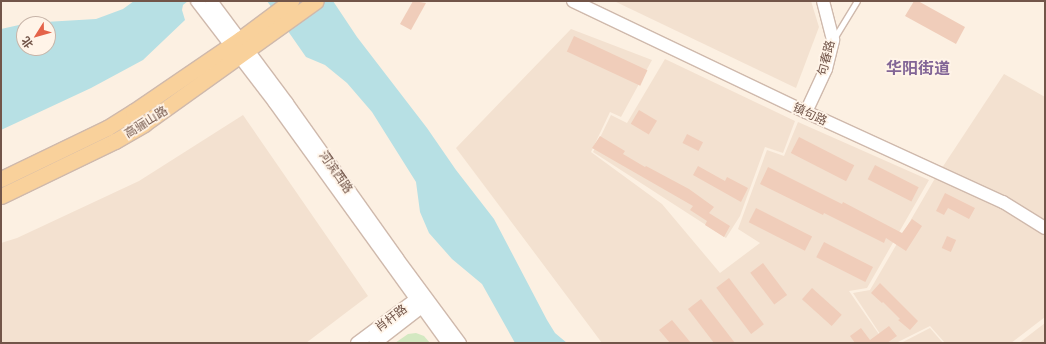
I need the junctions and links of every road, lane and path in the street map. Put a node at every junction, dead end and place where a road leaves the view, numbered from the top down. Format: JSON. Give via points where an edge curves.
{"nodes":[{"id":1,"x":211,"y":1,"type":"edge"},
{"id":2,"x":291,"y":1,"type":"edge"},
{"id":3,"x":316,"y":1,"type":"edge"},
{"id":4,"x":573,"y":1,"type":"edge"},
{"id":5,"x":823,"y":1,"type":"edge"},
{"id":6,"x":857,"y":1,"type":"edge"},
{"id":7,"x":197,"y":2,"type":"edge"},
{"id":8,"x":275,"y":21,"type":"junction"},
{"id":9,"x":833,"y":40,"type":"junction"},
{"id":10,"x":240,"y":48,"type":"junction"},
{"id":11,"x":806,"y":112,"type":"junction"},
{"id":12,"x":1,"y":179,"type":"edge"},
{"id":13,"x":1,"y":196,"type":"edge"},
{"id":14,"x":1045,"y":228,"type":"edge"},
{"id":15,"x":423,"y":300,"type":"junction"},
{"id":16,"x":358,"y":343,"type":"edge"},
{"id":17,"x":375,"y":343,"type":"edge"},
{"id":18,"x":448,"y":343,"type":"edge"},
{"id":19,"x":460,"y":343,"type":"edge"}],
"edges":[{"from":1,"to":10,"type":"street","name":"河滨西路"},
{"from":2,"to":8,"type":"main road"},
{"from":3,"to":8,"type":"main road"},
{"from":4,"to":11,"type":"street","name":"镇句路"},
{"from":5,"to":9,"type":"street","name":"句春路"},
{"from":6,"to":9,"type":"lane"},
{"from":7,"to":10,"type":"street","name":"河滨西路"},
{"from":8,"to":10,"type":"main road","name":"高骊山路"},
{"from":9,"to":11,"type":"street","name":"句春路","via":[[826,69]]},
{"from":10,"to":12,"type":"main road","name":"高骊山路","via":[[107,128]]},
{"from":10,"to":13,"type":"main road","name":"高骊山路","via":[[138,128]]},
{"from":10,"to":15,"type":"street","name":"河滨西路","via":[[275,103]]},
{"from":11,"to":14,"type":"street","name":"镇句路","via":[[1003,202]]},
{"from":15,"to":16,"type":"street","name":"肖杆路"},
{"from":15,"to":17,"type":"street","name":"肖杆路"},
{"from":15,"to":18,"type":"street","name":"河滨西路"},
{"from":15,"to":19,"type":"street","name":"河滨西路"}]}
